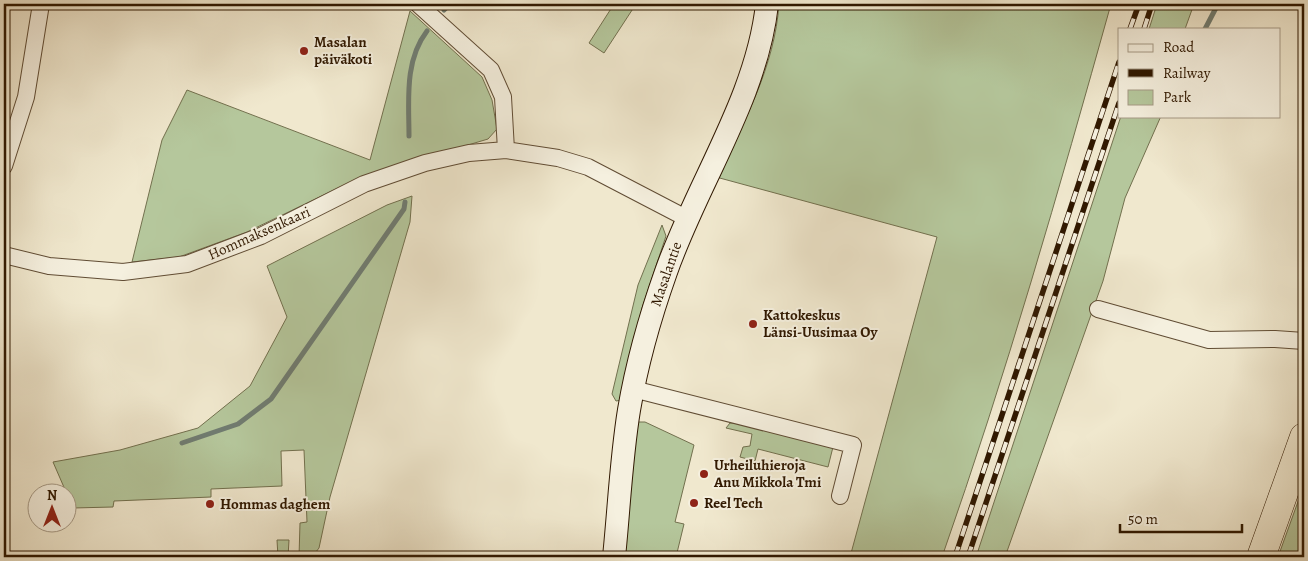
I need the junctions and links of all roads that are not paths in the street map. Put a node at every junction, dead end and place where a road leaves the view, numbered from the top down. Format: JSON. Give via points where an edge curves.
{"nodes":[{"id":1,"x":41,"y":4,"type":"edge"},
{"id":2,"x":418,"y":4,"type":"edge"},
{"id":3,"x":767,"y":4,"type":"edge"},
{"id":4,"x":506,"y":150,"type":"junction"},
{"id":5,"x":4,"y":166,"type":"edge"},
{"id":6,"x":686,"y":218,"type":"junction"},
{"id":7,"x":4,"y":255,"type":"edge"},
{"id":8,"x":1098,"y":309,"type":"dead end"},
{"id":9,"x":1304,"y":341,"type":"edge"},
{"id":10,"x":633,"y":389,"type":"junction"},
{"id":11,"x":1304,"y":438,"type":"edge"},
{"id":12,"x":840,"y":496,"type":"dead end"},
{"id":13,"x":614,"y":557,"type":"edge"},
{"id":14,"x":1261,"y":557,"type":"edge"}],
"edges":[{"from":1,"to":5,"type":"street","via":[[26,97]]},
{"from":2,"to":4,"type":"street","via":[[491,70],[503,97]]},
{"from":3,"to":6,"type":"street","name":"Masalantie","via":[[750,78]]},
{"from":4,"to":6,"type":"street","name":"Hommaksenkaari","via":[[558,158],[588,167]]},
{"from":4,"to":7,"type":"street","name":"Hommaksenkaari","via":[[469,153],[425,163],[364,184],[261,236],[187,264],[123,272],[57,267]]},
{"from":6,"to":10,"type":"street","name":"Masalantie","via":[[647,329]]},
{"from":8,"to":9,"type":"street","via":[[1208,340]]},
{"from":10,"to":12,"type":"street","via":[[853,445]]},
{"from":10,"to":13,"type":"street","name":"Masalantie"},
{"from":11,"to":14,"type":"highway"}]}
